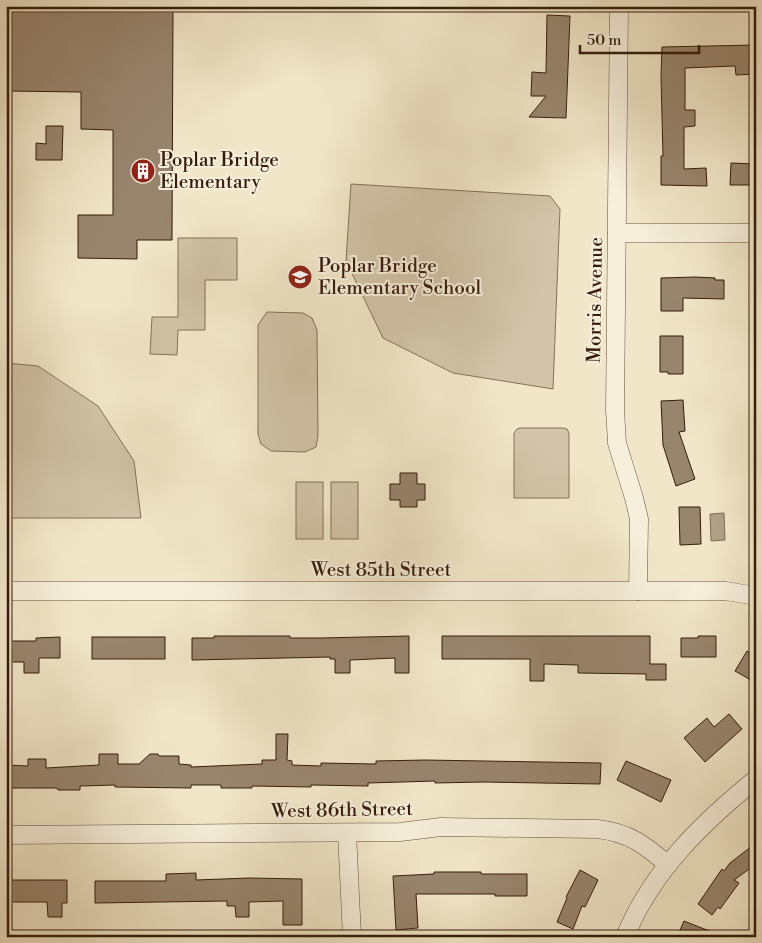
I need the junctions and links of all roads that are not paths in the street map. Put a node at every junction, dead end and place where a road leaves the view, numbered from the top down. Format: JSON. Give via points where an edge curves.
{"nodes":[{"id":1,"x":619,"y":6,"type":"edge"},
{"id":2,"x":617,"y":233,"type":"junction"},
{"id":3,"x":756,"y":233,"type":"edge"},
{"id":4,"x":6,"y":591,"type":"edge"},
{"id":5,"x":638,"y":591,"type":"junction"},
{"id":6,"x":756,"y":596,"type":"edge"},
{"id":7,"x":756,"y":779,"type":"edge"},
{"id":8,"x":348,"y":833,"type":"junction"},
{"id":9,"x":6,"y":835,"type":"edge"},
{"id":10,"x":668,"y":865,"type":"junction"},
{"id":11,"x":352,"y":937,"type":"edge"},
{"id":12,"x":626,"y":937,"type":"edge"}],
"edges":[{"from":1,"to":2,"type":"street","name":"Morris Avenue"},
{"from":2,"to":3,"type":"street"},
{"from":2,"to":5,"type":"street","name":"Morris Avenue","via":[[614,410],[617,443],[639,519]]},
{"from":4,"to":5,"type":"street","name":"West 85th Street"},
{"from":5,"to":6,"type":"street","name":"West 85th Street","via":[[726,591]]},
{"from":7,"to":10,"type":"street","via":[[688,841]]},
{"from":8,"to":9,"type":"street","name":"West 86th Street"},
{"from":8,"to":10,"type":"street","name":"West 86th Street","via":[[441,827],[598,829],[631,837]]},
{"from":8,"to":11,"type":"street"},
{"from":10,"to":12,"type":"street","via":[[653,884]]}]}
